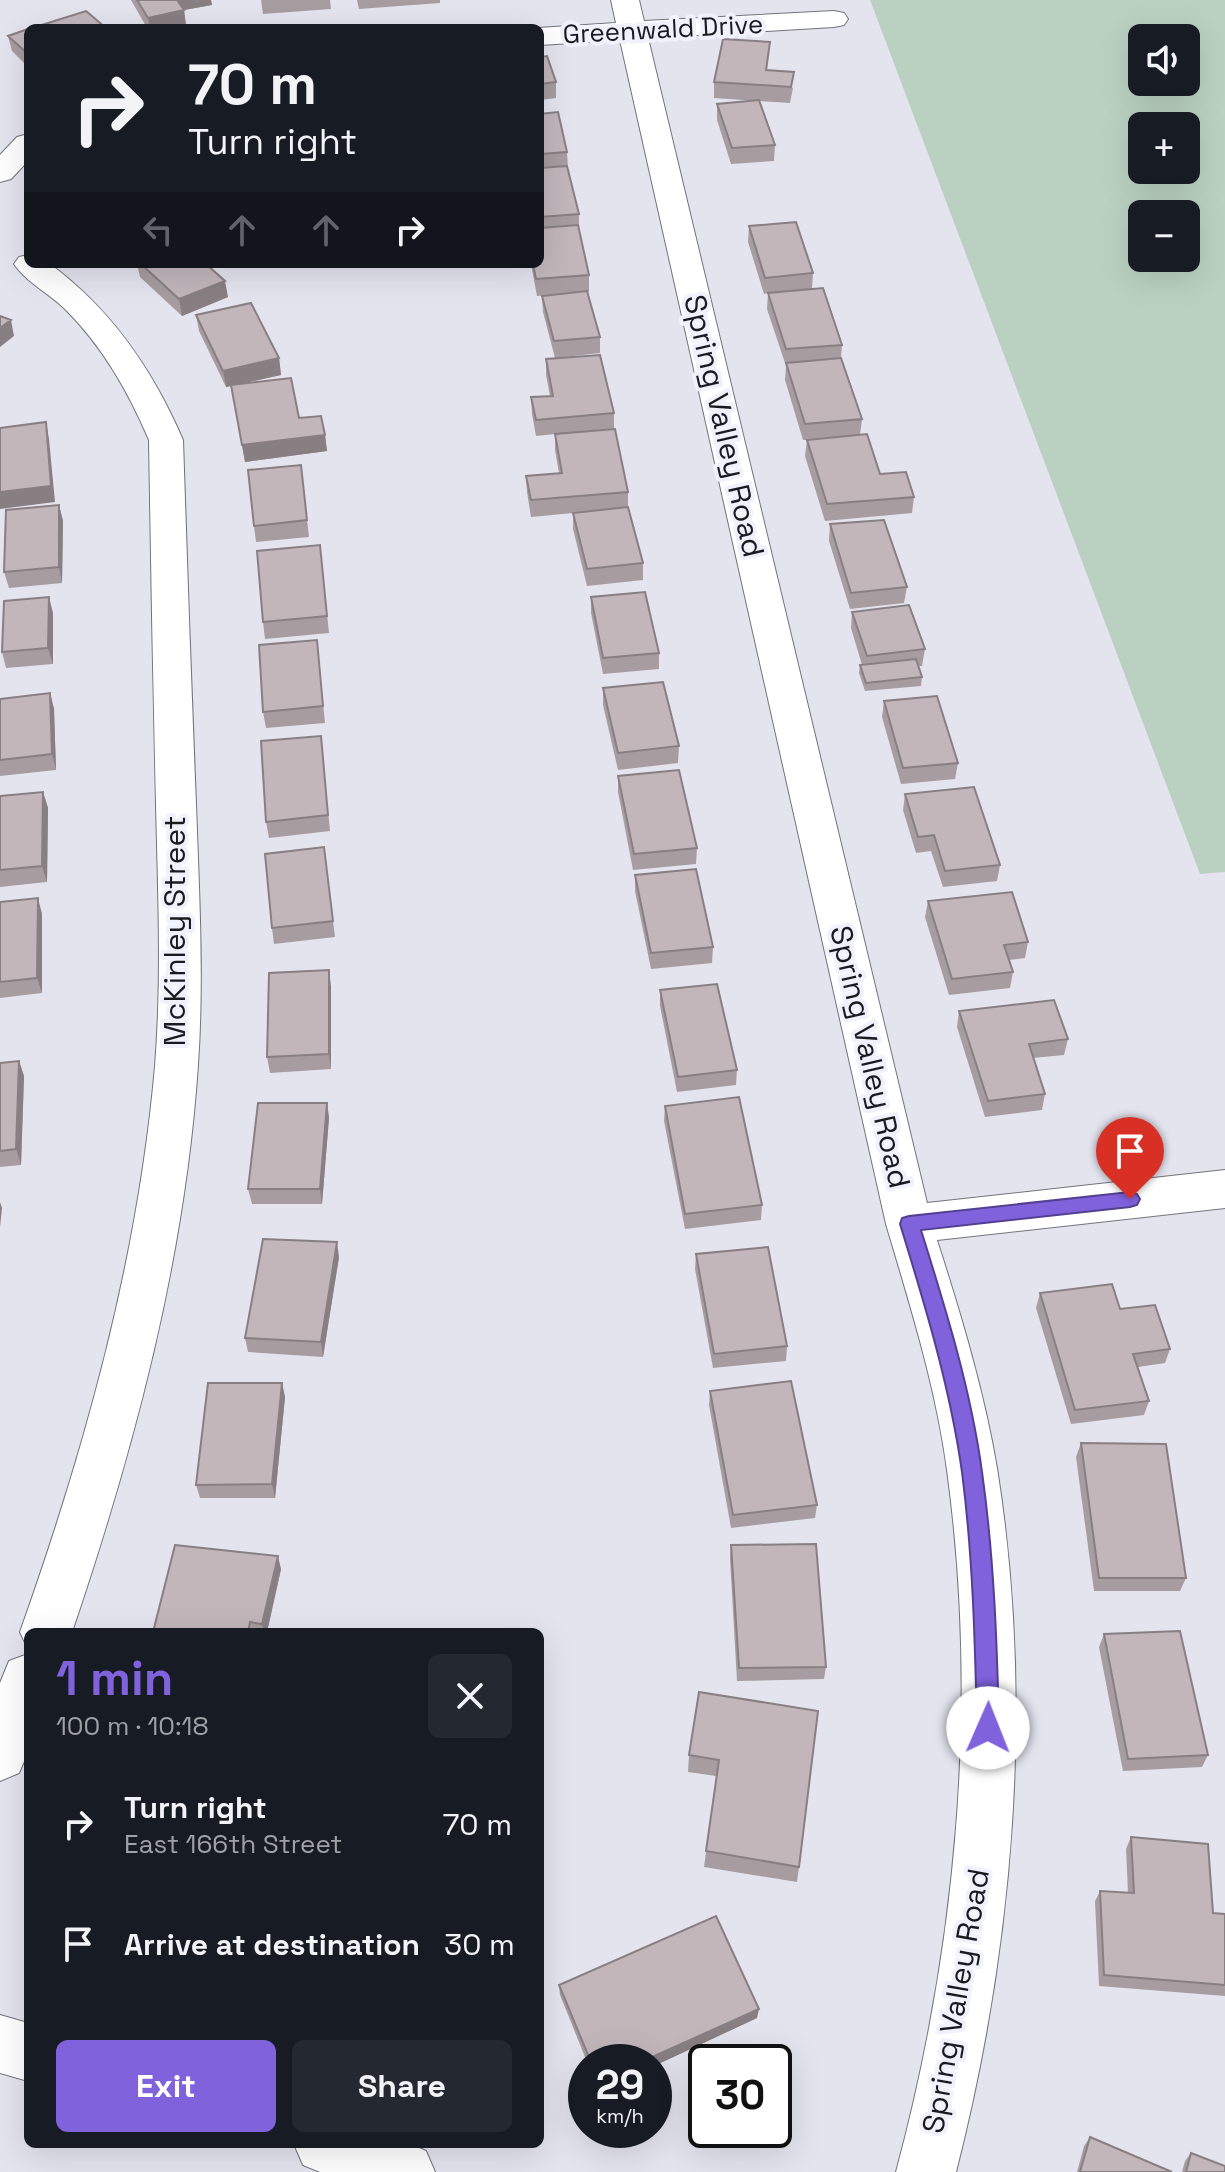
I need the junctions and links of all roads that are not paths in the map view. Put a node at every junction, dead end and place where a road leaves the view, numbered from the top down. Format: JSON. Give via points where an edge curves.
{"nodes":[{"id":1,"x":628,"y":16,"type":"edge"},
{"id":2,"x":834,"y":19,"type":"dead end"},
{"id":3,"x":544,"y":35,"type":"edge"},
{"id":4,"x":24,"y":147,"type":"edge"},
{"id":5,"x":0,"y":173,"type":"edge"},
{"id":6,"x":33,"y":268,"type":"edge"},
{"id":7,"x":1225,"y":1189,"type":"edge"},
{"id":8,"x":909,"y":1224,"type":"junction"},
{"id":9,"x":47,"y":1628,"type":"edge"},
{"id":10,"x":24,"y":1690,"type":"edge"},
{"id":11,"x":0,"y":1755,"type":"edge"},
{"id":12,"x":0,"y":2044,"type":"edge"},
{"id":13,"x":24,"y":2051,"type":"edge"},
{"id":14,"x":336,"y":2148,"type":"edge"},
{"id":15,"x":405,"y":2172,"type":"edge"},
{"id":16,"x":926,"y":2172,"type":"edge"}],
"edges":[{"from":1,"to":2,"type":"street","name":"Greenwald Drive"},
{"from":1,"to":3,"type":"street","name":"Greenwald Drive"},
{"from":1,"to":8,"type":"street","name":"Spring Valley Road"},
{"from":4,"to":5,"type":"street"},
{"from":6,"to":9,"type":"street","name":"McKinley Street","via":[[93,318],[125,357],[166,440],[181,986],[169,1133],[150,1254],[110,1430]]},
{"from":7,"to":8,"type":"street"},
{"from":8,"to":16,"type":"street","name":"Spring Valley Road","via":[[945,1341],[972,1469],[989,1696],[985,1821],[965,1988]]},
{"from":10,"to":11,"type":"street"},
{"from":12,"to":13,"type":"street"},
{"from":14,"to":15,"type":"street"}]}
